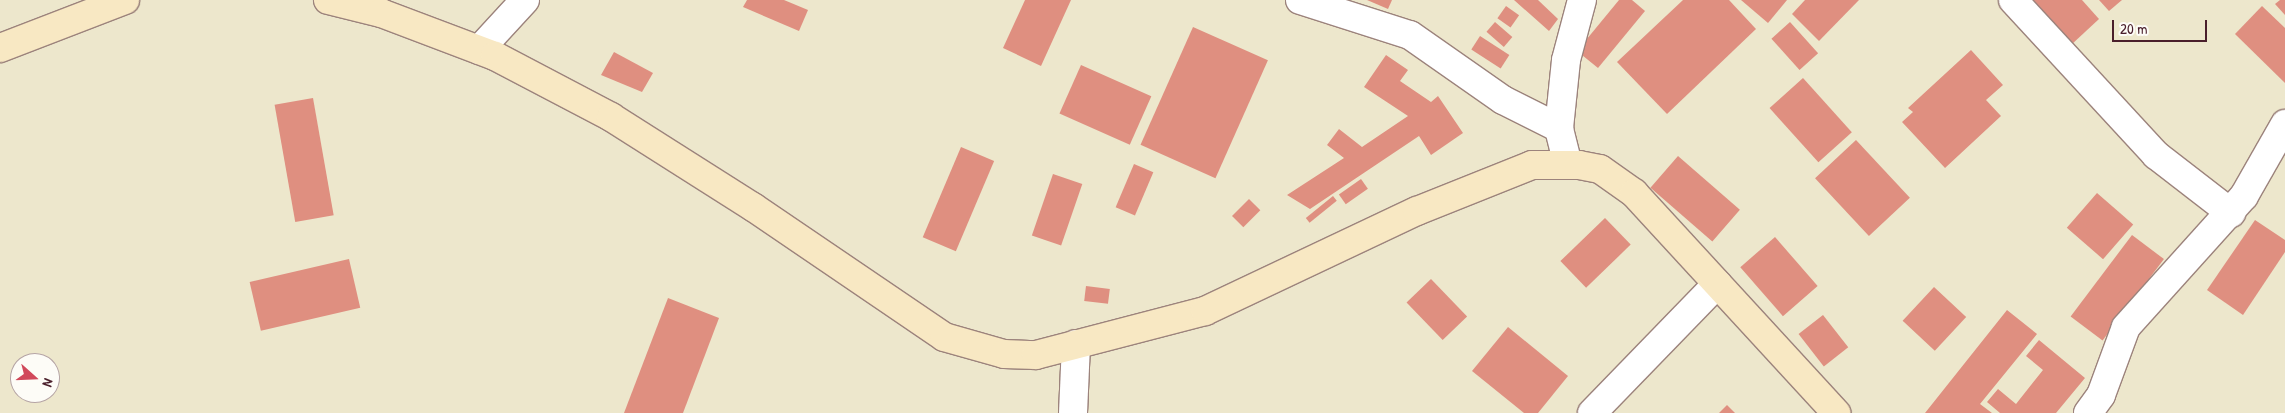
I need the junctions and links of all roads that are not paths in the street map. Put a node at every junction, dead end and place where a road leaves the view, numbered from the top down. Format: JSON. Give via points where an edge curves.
{"nodes":[{"id":1,"x":124,"y":0,"type":"edge"},
{"id":2,"x":328,"y":0,"type":"edge"},
{"id":3,"x":525,"y":0,"type":"edge"},
{"id":4,"x":1300,"y":0,"type":"edge"},
{"id":5,"x":1582,"y":0,"type":"edge"},
{"id":6,"x":2013,"y":0,"type":"edge"},
{"id":7,"x":0,"y":48,"type":"edge"},
{"id":8,"x":478,"y":50,"type":"junction"},
{"id":9,"x":2285,"y":124,"type":"edge"},
{"id":10,"x":1559,"y":128,"type":"junction"},
{"id":11,"x":1568,"y":165,"type":"junction"},
{"id":12,"x":2231,"y":213,"type":"junction"},
{"id":13,"x":1717,"y":284,"type":"junction"},
{"id":14,"x":1076,"y":344,"type":"junction"},
{"id":15,"x":1073,"y":413,"type":"edge"},
{"id":16,"x":1592,"y":413,"type":"edge"},
{"id":17,"x":1836,"y":413,"type":"edge"},
{"id":18,"x":2088,"y":413,"type":"edge"}],
"edges":[{"from":1,"to":7,"type":"street"},
{"from":2,"to":8,"type":"street","via":[[381,13]]},
{"from":3,"to":8,"type":"street"},
{"from":4,"to":10,"type":"street","via":[[1410,35],[1503,100]]},
{"from":5,"to":10,"type":"street","via":[[1566,60]]},
{"from":6,"to":12,"type":"street","via":[[2156,155]]},
{"from":8,"to":14,"type":"street","via":[[611,117],[753,207],[944,337],[1004,354],[1036,354]]},
{"from":9,"to":12,"type":"street","via":[[2264,165]]},
{"from":10,"to":11,"type":"street"},
{"from":11,"to":13,"type":"street","via":[[1600,169],[1634,193]]},
{"from":11,"to":14,"type":"street","via":[[1532,165],[1417,211],[1205,311]]},
{"from":12,"to":18,"type":"street","via":[[2126,328],[2101,395]]},
{"from":13,"to":16,"type":"street"},
{"from":13,"to":17,"type":"street"},
{"from":14,"to":15,"type":"street"}]}
